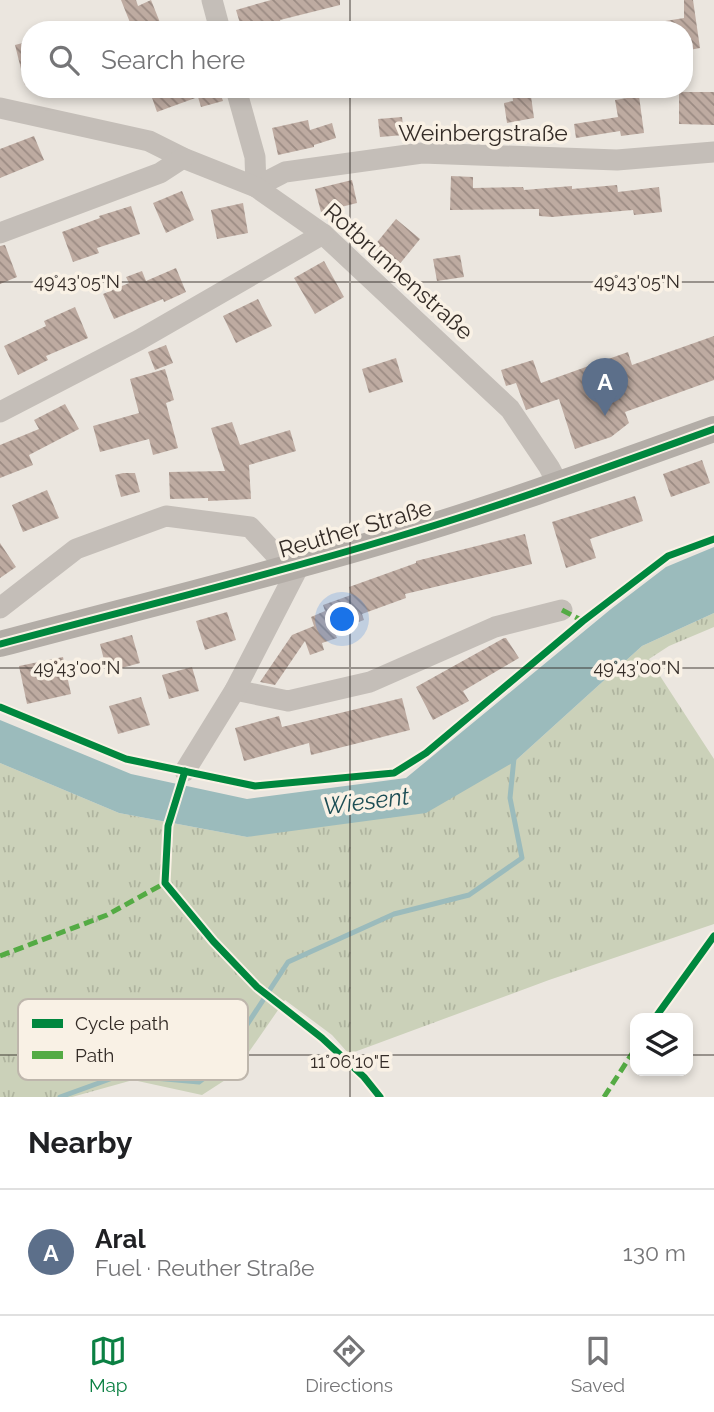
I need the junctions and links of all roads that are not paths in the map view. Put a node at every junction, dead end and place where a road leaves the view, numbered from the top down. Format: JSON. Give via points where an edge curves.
{"nodes":[{"id":1,"x":212,"y":0,"type":"edge"},
{"id":2,"x":218,"y":21,"type":"edge"},
{"id":3,"x":239,"y":98,"type":"edge"},
{"id":4,"x":0,"y":108,"type":"edge"},
{"id":5,"x":714,"y":152,"type":"edge"},
{"id":6,"x":183,"y":158,"type":"junction"},
{"id":7,"x":256,"y":187,"type":"junction"},
{"id":8,"x":0,"y":233,"type":"edge"},
{"id":9,"x":323,"y":234,"type":"junction"},
{"id":10,"x":0,"y":412,"type":"edge"},
{"id":11,"x":714,"y":429,"type":"edge"},
{"id":12,"x":558,"y":484,"type":"junction"},
{"id":13,"x":294,"y":566,"type":"junction"},
{"id":14,"x":0,"y":608,"type":"edge"},
{"id":15,"x":562,"y":610,"type":"dead end"},
{"id":16,"x":0,"y":644,"type":"edge"},
{"id":17,"x":235,"y":690,"type":"junction"},
{"id":18,"x":185,"y":771,"type":"dead end"}],
"edges":[{"from":1,"to":2,"type":"street"},
{"from":3,"to":7,"type":"street","via":[[255,157]]},
{"from":4,"to":6,"type":"street","name":"Rotbrunnenstraße","via":[[149,141]]},
{"from":5,"to":7,"type":"street","name":"Weinbergstraße","via":[[617,160],[422,153],[285,172]]},
{"from":6,"to":7,"type":"street","name":"Rotbrunnenstraße"},
{"from":6,"to":8,"type":"street","via":[[160,173]]},
{"from":7,"to":9,"type":"street","name":"Rotbrunnenstraße"},
{"from":9,"to":10,"type":"street","via":[[139,340]]},
{"from":9,"to":12,"type":"street","name":"Rotbrunnenstraße","via":[[510,409]]},
{"from":11,"to":12,"type":"main road","name":"Reuther Straße"},
{"from":12,"to":13,"type":"main road","name":"Reuther Straße"},
{"from":13,"to":14,"type":"street","name":"Reuther Straße","via":[[250,527],[166,516],[76,550]]},
{"from":13,"to":16,"type":"main road","name":"Reuther Straße"},
{"from":13,"to":17,"type":"street"},
{"from":15,"to":17,"type":"street","via":[[495,627],[370,682],[288,701]]},
{"from":17,"to":18,"type":"street"}]}
